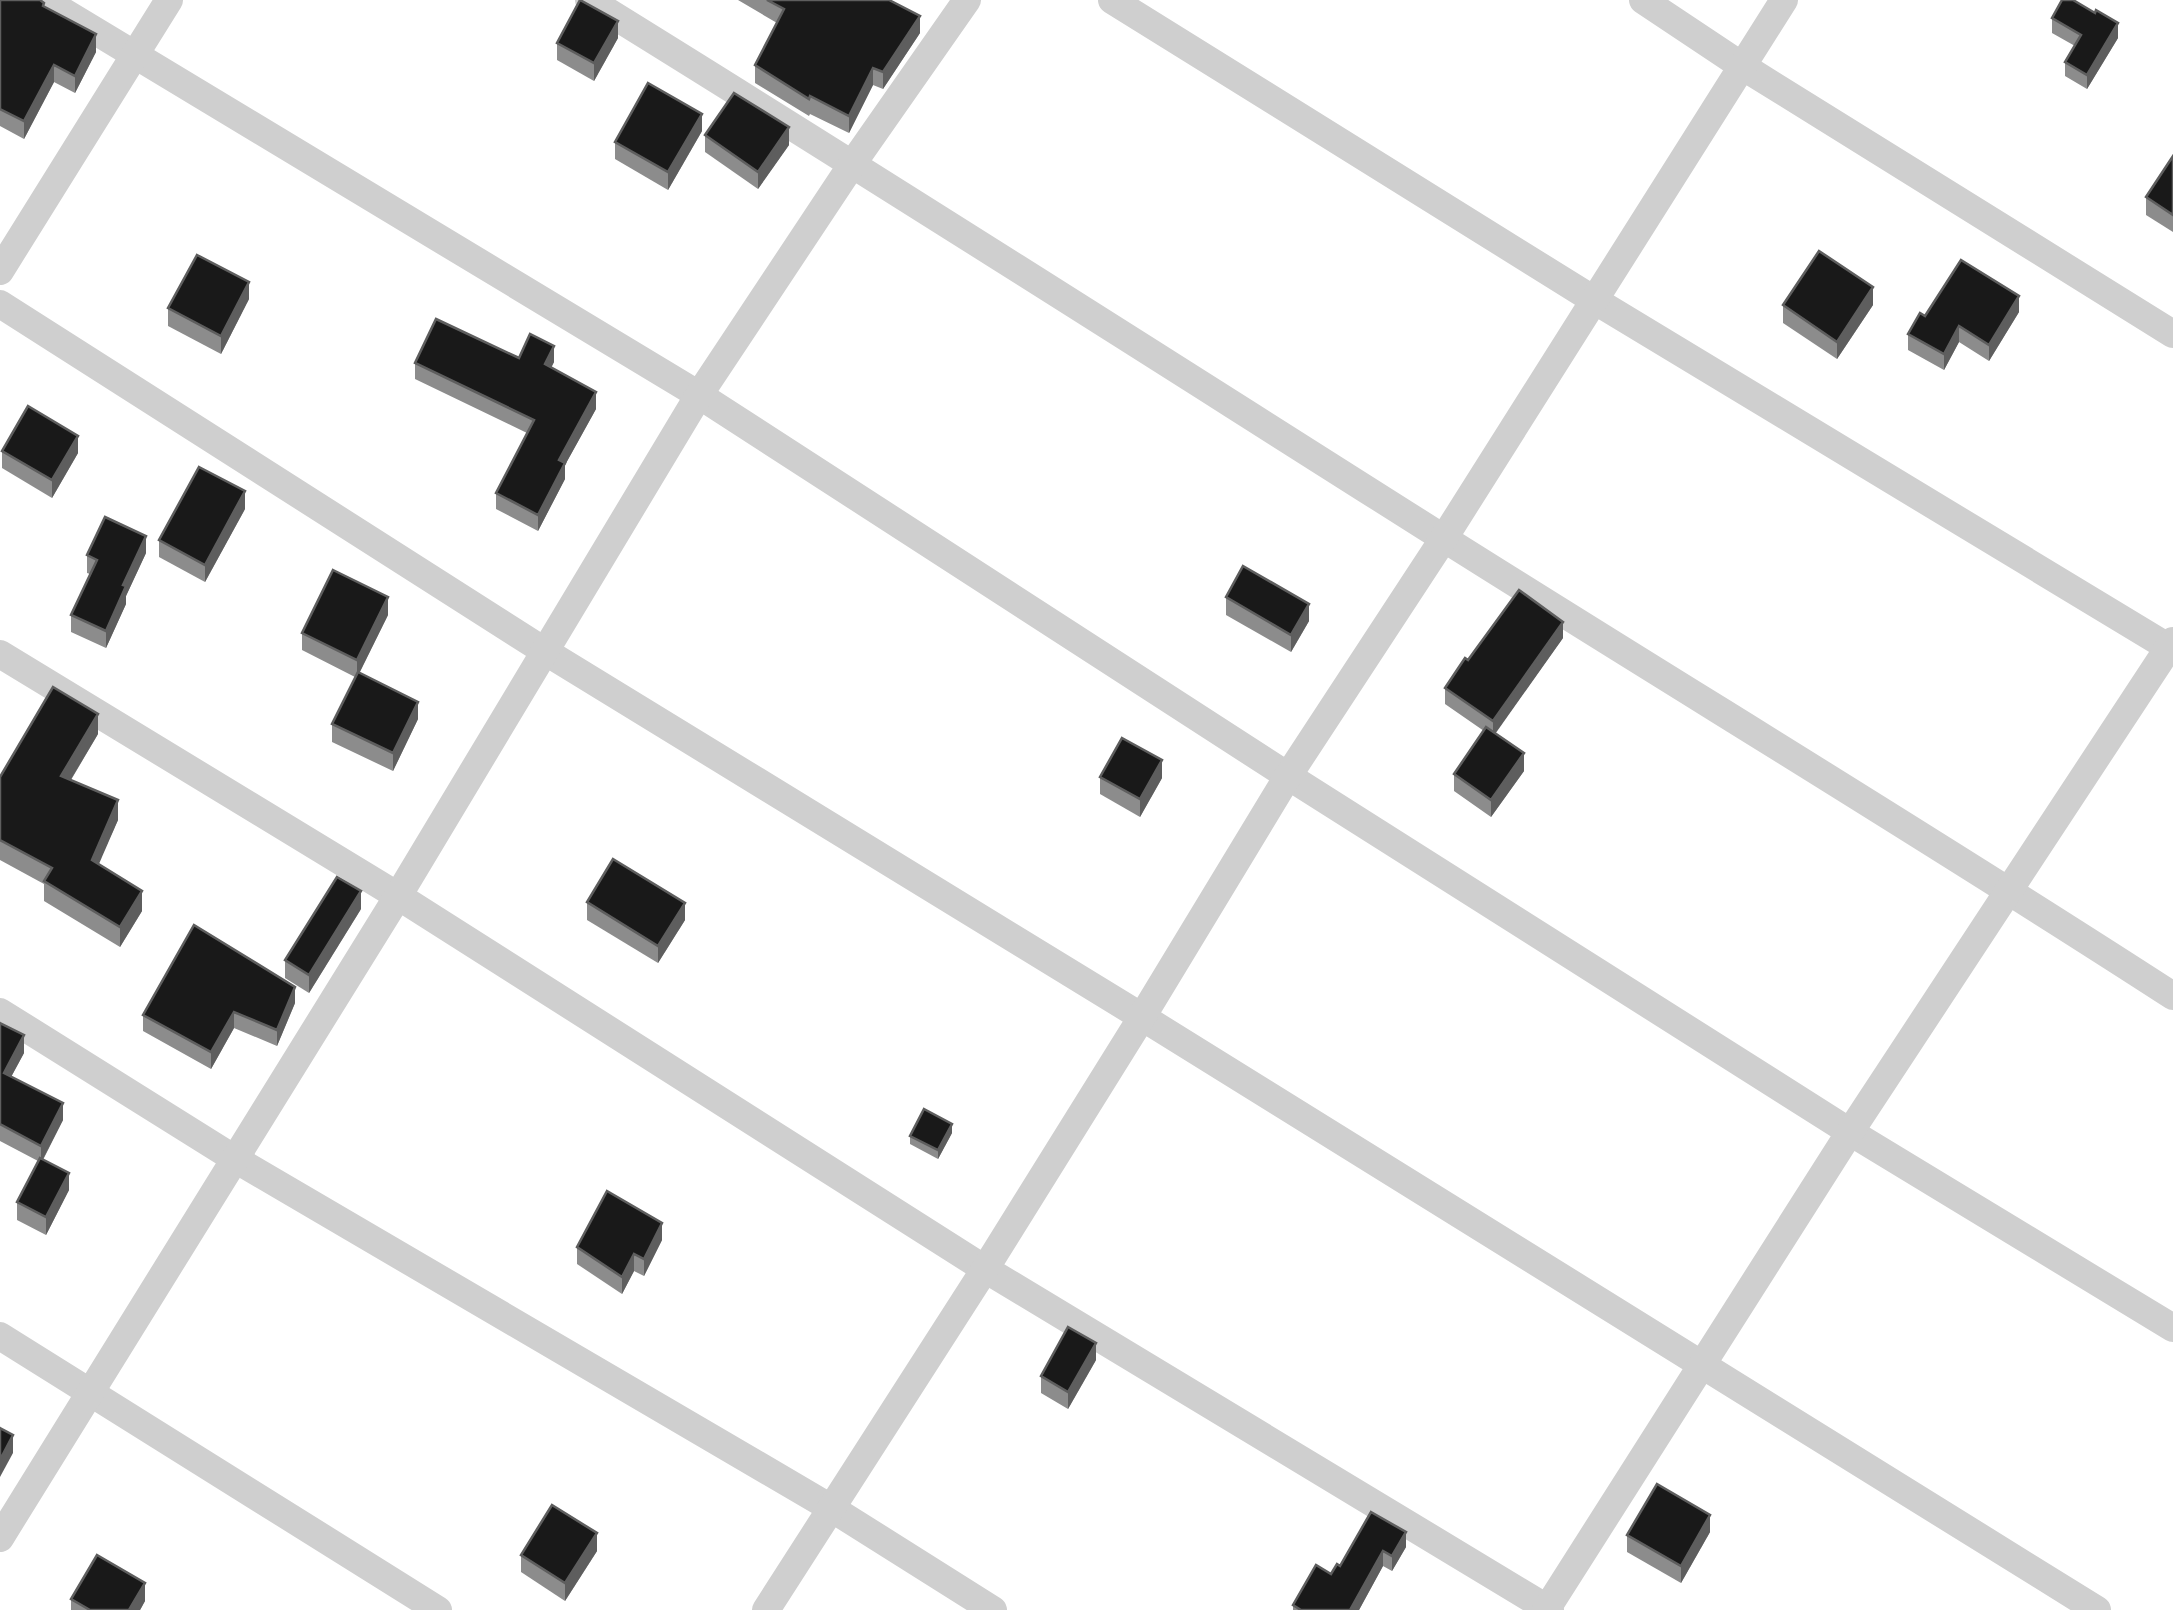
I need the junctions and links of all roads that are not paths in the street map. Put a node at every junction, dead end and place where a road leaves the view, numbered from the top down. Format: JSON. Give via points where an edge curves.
{"nodes":[{"id":1,"x":44,"y":0,"type":"edge"},
{"id":2,"x":169,"y":0,"type":"edge"},
{"id":3,"x":589,"y":0,"type":"edge"},
{"id":4,"x":966,"y":0,"type":"edge"},
{"id":5,"x":1112,"y":0,"type":"edge"},
{"id":6,"x":1643,"y":0,"type":"edge"},
{"id":7,"x":1784,"y":0,"type":"edge"},
{"id":8,"x":135,"y":55,"type":"junction"},
{"id":9,"x":1742,"y":66,"type":"junction"},
{"id":10,"x":853,"y":163,"type":"junction"},
{"id":11,"x":0,"y":271,"type":"edge"},
{"id":12,"x":1594,"y":300,"type":"junction"},
{"id":13,"x":0,"y":304,"type":"edge"},
{"id":14,"x":2173,"y":334,"type":"edge"},
{"id":15,"x":699,"y":395,"type":"junction"},
{"id":16,"x":1444,"y":538,"type":"junction"},
{"id":17,"x":2172,"y":646,"type":"edge"},
{"id":18,"x":546,"y":652,"type":"junction"},
{"id":19,"x":0,"y":654,"type":"edge"},
{"id":20,"x":1288,"y":776,"type":"junction"},
{"id":21,"x":2011,"y":891,"type":"junction"},
{"id":22,"x":398,"y":896,"type":"junction"},
{"id":23,"x":2173,"y":996,"type":"edge"},
{"id":24,"x":0,"y":1012,"type":"edge"},
{"id":25,"x":1142,"y":1017,"type":"junction"},
{"id":26,"x":1850,"y":1132,"type":"junction"},
{"id":27,"x":235,"y":1159,"type":"junction"},
{"id":28,"x":986,"y":1268,"type":"junction"},
{"id":29,"x":2173,"y":1328,"type":"edge"},
{"id":30,"x":0,"y":1336,"type":"edge"},
{"id":31,"x":1703,"y":1366,"type":"junction"},
{"id":32,"x":90,"y":1392,"type":"junction"},
{"id":33,"x":831,"y":1508,"type":"junction"},
{"id":34,"x":0,"y":1538,"type":"edge"},
{"id":35,"x":1548,"y":1609,"type":"edge"},
{"id":36,"x":438,"y":1610,"type":"edge"},
{"id":37,"x":766,"y":1610,"type":"edge"},
{"id":38,"x":993,"y":1610,"type":"edge"},
{"id":39,"x":2096,"y":1610,"type":"edge"}],
"edges":[{"from":1,"to":8,"type":"street"},
{"from":2,"to":8,"type":"street"},
{"from":3,"to":10,"type":"street"},
{"from":4,"to":10,"type":"street"},
{"from":5,"to":12,"type":"street"},
{"from":6,"to":9,"type":"street"},
{"from":7,"to":9,"type":"street"},
{"from":8,"to":11,"type":"street"},
{"from":8,"to":15,"type":"street"},
{"from":9,"to":12,"type":"street"},
{"from":9,"to":14,"type":"street"},
{"from":10,"to":15,"type":"street"},
{"from":10,"to":16,"type":"street"},
{"from":12,"to":16,"type":"street"},
{"from":12,"to":17,"type":"street"},
{"from":13,"to":18,"type":"street"},
{"from":15,"to":18,"type":"street"},
{"from":15,"to":20,"type":"street"},
{"from":16,"to":20,"type":"street"},
{"from":16,"to":21,"type":"street"},
{"from":17,"to":21,"type":"street"},
{"from":18,"to":22,"type":"street"},
{"from":18,"to":25,"type":"street"},
{"from":19,"to":22,"type":"street"},
{"from":20,"to":25,"type":"street"},
{"from":20,"to":26,"type":"street"},
{"from":21,"to":23,"type":"street"},
{"from":21,"to":26,"type":"street"},
{"from":22,"to":27,"type":"street"},
{"from":22,"to":28,"type":"street"},
{"from":24,"to":27,"type":"street"},
{"from":25,"to":28,"type":"street"},
{"from":25,"to":31,"type":"street"},
{"from":26,"to":29,"type":"street"},
{"from":26,"to":31,"type":"street"},
{"from":27,"to":32,"type":"street"},
{"from":27,"to":33,"type":"street"},
{"from":28,"to":33,"type":"street"},
{"from":28,"to":35,"type":"street"},
{"from":30,"to":32,"type":"street"},
{"from":31,"to":35,"type":"street"},
{"from":31,"to":39,"type":"street"},
{"from":32,"to":34,"type":"street"},
{"from":32,"to":36,"type":"street"},
{"from":33,"to":37,"type":"street"},
{"from":33,"to":38,"type":"street"}]}
